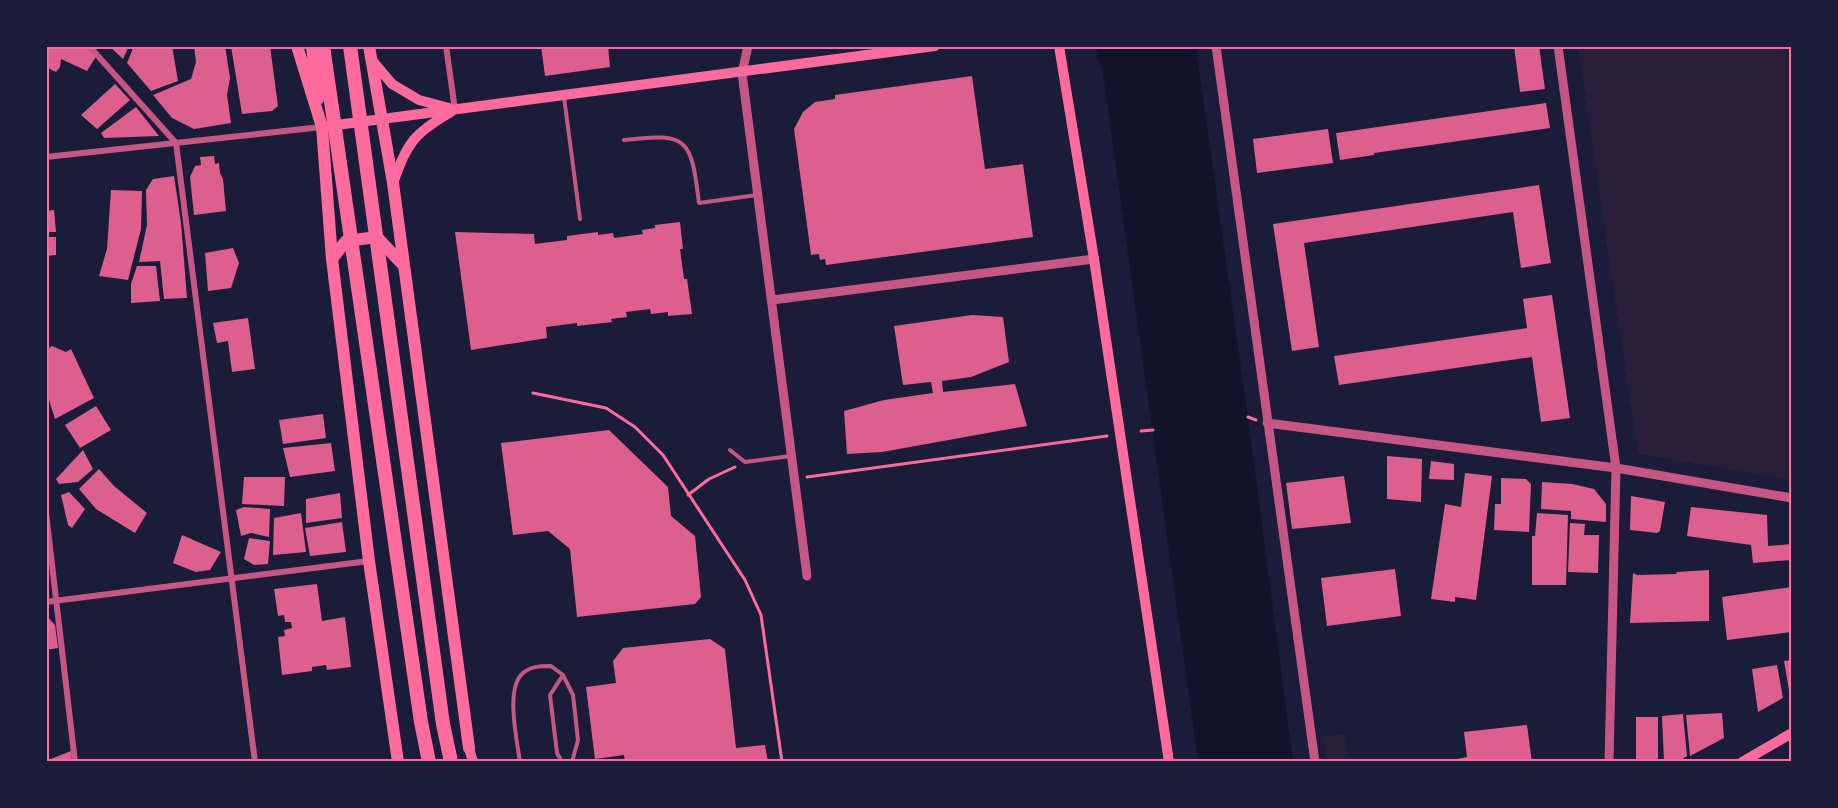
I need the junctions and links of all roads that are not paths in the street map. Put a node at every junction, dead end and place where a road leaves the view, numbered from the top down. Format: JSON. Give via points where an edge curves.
{"nodes":[{"id":1,"x":89,"y":46,"type":"edge"},
{"id":2,"x":297,"y":46,"type":"edge"},
{"id":3,"x":312,"y":46,"type":"edge"},
{"id":4,"x":322,"y":46,"type":"edge"},
{"id":5,"x":350,"y":46,"type":"edge"},
{"id":6,"x":446,"y":46,"type":"edge"},
{"id":7,"x":748,"y":46,"type":"edge"},
{"id":8,"x":935,"y":46,"type":"edge"},
{"id":9,"x":1059,"y":46,"type":"edge"},
{"id":10,"x":1216,"y":46,"type":"edge"},
{"id":11,"x":1558,"y":46,"type":"edge"},
{"id":12,"x":369,"y":52,"type":"edge"},
{"id":13,"x":742,"y":73,"type":"junction"},
{"id":14,"x":564,"y":96,"type":"junction"},
{"id":15,"x":455,"y":110,"type":"junction"},
{"id":16,"x":381,"y":119,"type":"junction"},
{"id":17,"x":322,"y":127,"type":"junction"},
{"id":18,"x":624,"y":140,"type":"dead end"},
{"id":19,"x":176,"y":143,"type":"junction"},
{"id":20,"x":46,"y":157,"type":"edge"},
{"id":21,"x":393,"y":183,"type":"junction"},
{"id":22,"x":758,"y":195,"type":"junction"},
{"id":23,"x":580,"y":219,"type":"dead end"},
{"id":24,"x":1094,"y":259,"type":"junction"},
{"id":25,"x":332,"y":260,"type":"junction"},
{"id":26,"x":404,"y":266,"type":"junction"},
{"id":27,"x":772,"y":300,"type":"junction"},
{"id":28,"x":1267,"y":423,"type":"junction"},
{"id":29,"x":730,"y":450,"type":"dead end"},
{"id":30,"x":792,"y":456,"type":"junction"},
{"id":31,"x":1616,"y":468,"type":"junction"},
{"id":32,"x":1791,"y":498,"type":"edge"},
{"id":33,"x":46,"y":513,"type":"edge"},
{"id":34,"x":369,"y":561,"type":"junction"},
{"id":35,"x":807,"y":576,"type":"dead end"},
{"id":36,"x":231,"y":579,"type":"junction"},
{"id":37,"x":57,"y":601,"type":"junction"},
{"id":38,"x":46,"y":602,"type":"edge"},
{"id":39,"x":563,"y":675,"type":"junction"},
{"id":40,"x":1791,"y":733,"type":"edge"},
{"id":41,"x":469,"y":748,"type":"joint"},
{"id":42,"x":75,"y":762,"type":"edge"},
{"id":43,"x":255,"y":762,"type":"edge"},
{"id":44,"x":398,"y":762,"type":"edge"},
{"id":45,"x":429,"y":762,"type":"edge"},
{"id":46,"x":451,"y":762,"type":"edge"},
{"id":47,"x":473,"y":762,"type":"edge"},
{"id":48,"x":520,"y":762,"type":"edge"},
{"id":49,"x":561,"y":762,"type":"edge"},
{"id":50,"x":572,"y":762,"type":"edge"},
{"id":51,"x":1169,"y":762,"type":"edge"},
{"id":52,"x":1314,"y":762,"type":"edge"},
{"id":53,"x":1609,"y":762,"type":"edge"},
{"id":54,"x":1742,"y":762,"type":"edge"}],
"edges":[{"from":1,"to":19,"type":"street"},
{"from":2,"to":17,"type":"main road"},
{"from":3,"to":17,"type":"main road"},
{"from":4,"to":45,"type":"highway"},
{"from":5,"to":46,"type":"highway","via":[[442,724]]},
{"from":6,"to":15,"type":"street"},
{"from":7,"to":13,"type":"street"},
{"from":8,"to":13,"type":"main road"},
{"from":9,"to":24,"type":"main road"},
{"from":10,"to":28,"type":"street"},
{"from":11,"to":31,"type":"street"},
{"from":12,"to":15,"type":"main road","via":[[392,84],[419,100]]},
{"from":12,"to":16,"type":"main road"},
{"from":13,"to":14,"type":"main road"},
{"from":13,"to":22,"type":"street"},
{"from":14,"to":15,"type":"main road"},
{"from":14,"to":23,"type":"lane"},
{"from":15,"to":16,"type":"main road"},
{"from":15,"to":21,"type":"main road","via":[[426,127],[406,149]]},
{"from":16,"to":17,"type":"main road"},
{"from":16,"to":21,"type":"main road"},
{"from":17,"to":19,"type":"street"},
{"from":17,"to":25,"type":"main road"},
{"from":18,"to":22,"type":"lane","via":[[659,136],[677,140],[694,163],[699,203]]},
{"from":19,"to":20,"type":"street"},
{"from":19,"to":36,"type":"street"},
{"from":21,"to":26,"type":"main road"},
{"from":22,"to":27,"type":"street"},
{"from":24,"to":27,"type":"street"},
{"from":24,"to":51,"type":"main road"},
{"from":25,"to":26,"type":"main road","via":[[346,241],[377,237]]},
{"from":25,"to":34,"type":"main road"},
{"from":26,"to":41,"type":"main road"},
{"from":27,"to":30,"type":"street"},
{"from":28,"to":31,"type":"street"},
{"from":28,"to":52,"type":"street"},
{"from":29,"to":30,"type":"lane","via":[[745,462]]},
{"from":30,"to":35,"type":"street"},
{"from":31,"to":32,"type":"street"},
{"from":31,"to":53,"type":"street"},
{"from":33,"to":37,"type":"street"},
{"from":34,"to":36,"type":"street"},
{"from":34,"to":44,"type":"main road"},
{"from":36,"to":37,"type":"street"},
{"from":36,"to":43,"type":"street"},
{"from":37,"to":38,"type":"street"},
{"from":37,"to":42,"type":"street"},
{"from":39,"to":48,"type":"lane","via":[[551,666],[534,667],[522,673],[514,684]]},
{"from":39,"to":49,"type":"lane","via":[[550,695]]},
{"from":39,"to":50,"type":"lane","via":[[573,694],[578,740]]},
{"from":40,"to":54,"type":"main road"},
{"from":41,"to":47,"type":"main road"}]}
